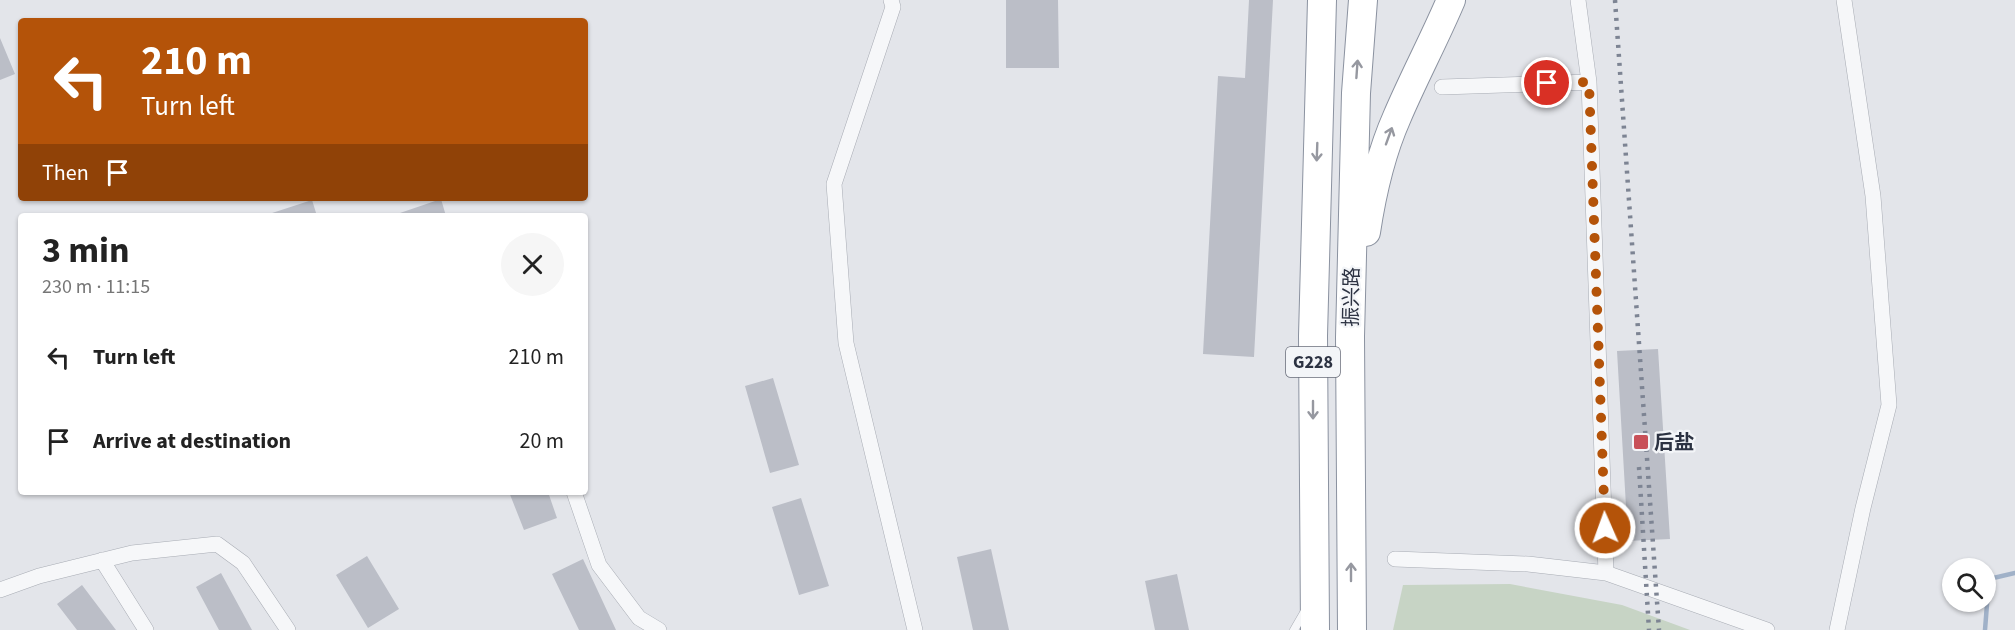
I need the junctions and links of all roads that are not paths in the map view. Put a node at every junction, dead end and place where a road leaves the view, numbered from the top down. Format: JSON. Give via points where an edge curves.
{"nodes":[{"id":1,"x":891,"y":0,"type":"edge"},
{"id":2,"x":1322,"y":0,"type":"edge"},
{"id":3,"x":1332,"y":0,"type":"edge"},
{"id":4,"x":1363,"y":0,"type":"edge"},
{"id":5,"x":1578,"y":0,"type":"edge"},
{"id":6,"x":1845,"y":0,"type":"edge"},
{"id":7,"x":1448,"y":8,"type":"edge"},
{"id":8,"x":1589,"y":82,"type":"junction"},
{"id":9,"x":1442,"y":87,"type":"dead end"},
{"id":10,"x":1319,"y":93,"type":"junction"},
{"id":11,"x":1350,"y":338,"type":"junction"},
{"id":12,"x":575,"y":495,"type":"edge"},
{"id":13,"x":1395,"y":559,"type":"dead end"},
{"id":14,"x":102,"y":560,"type":"junction"},
{"id":15,"x":1606,"y":573,"type":"junction"},
{"id":16,"x":0,"y":590,"type":"edge"},
{"id":17,"x":1314,"y":596,"type":"junction"},
{"id":18,"x":146,"y":630,"type":"edge"},
{"id":19,"x":288,"y":630,"type":"edge"},
{"id":20,"x":659,"y":630,"type":"edge"},
{"id":21,"x":915,"y":630,"type":"edge"},
{"id":22,"x":1294,"y":630,"type":"edge"},
{"id":23,"x":1315,"y":630,"type":"edge"},
{"id":24,"x":1352,"y":630,"type":"edge"},
{"id":25,"x":1767,"y":630,"type":"edge"},
{"id":26,"x":1837,"y":630,"type":"edge"}],
"edges":[{"from":1,"to":21,"type":"street","via":[[893,7],[834,184],[846,343]]},
{"from":2,"to":10,"type":"highway","name":"振兴路","number":"G228"},
{"from":3,"to":10,"type":"highway"},
{"from":11,"to":4,"type":"highway","name":"振兴路","number":"G228","one_way":true,"via":[[1356,93]]},
{"from":5,"to":8,"type":"street"},
{"from":6,"to":26,"type":"street","via":[[1873,196],[1889,405]]},
{"from":11,"to":7,"type":"highway","one_way":true,"via":[[1370,203],[1382,158],[1396,118]]},
{"from":8,"to":9,"type":"street"},
{"from":8,"to":15,"type":"street"},
{"from":10,"to":17,"type":"highway","name":"振兴路","number":"G228","one_way":true,"via":[[1313,336]]},
{"from":24,"to":11,"type":"highway","name":"振兴路","number":"G228","one_way":true},
{"from":12,"to":20,"type":"street","via":[[599,564],[639,618]]},
{"from":13,"to":15,"type":"street","via":[[1528,564]]},
{"from":14,"to":16,"type":"street"},
{"from":14,"to":18,"type":"street"},
{"from":14,"to":19,"type":"street","via":[[217,544],[243,563]]},
{"from":15,"to":25,"type":"street"},
{"from":17,"to":22,"type":"lane"},
{"from":17,"to":23,"type":"highway","name":"振兴路","number":"G228"}]}
